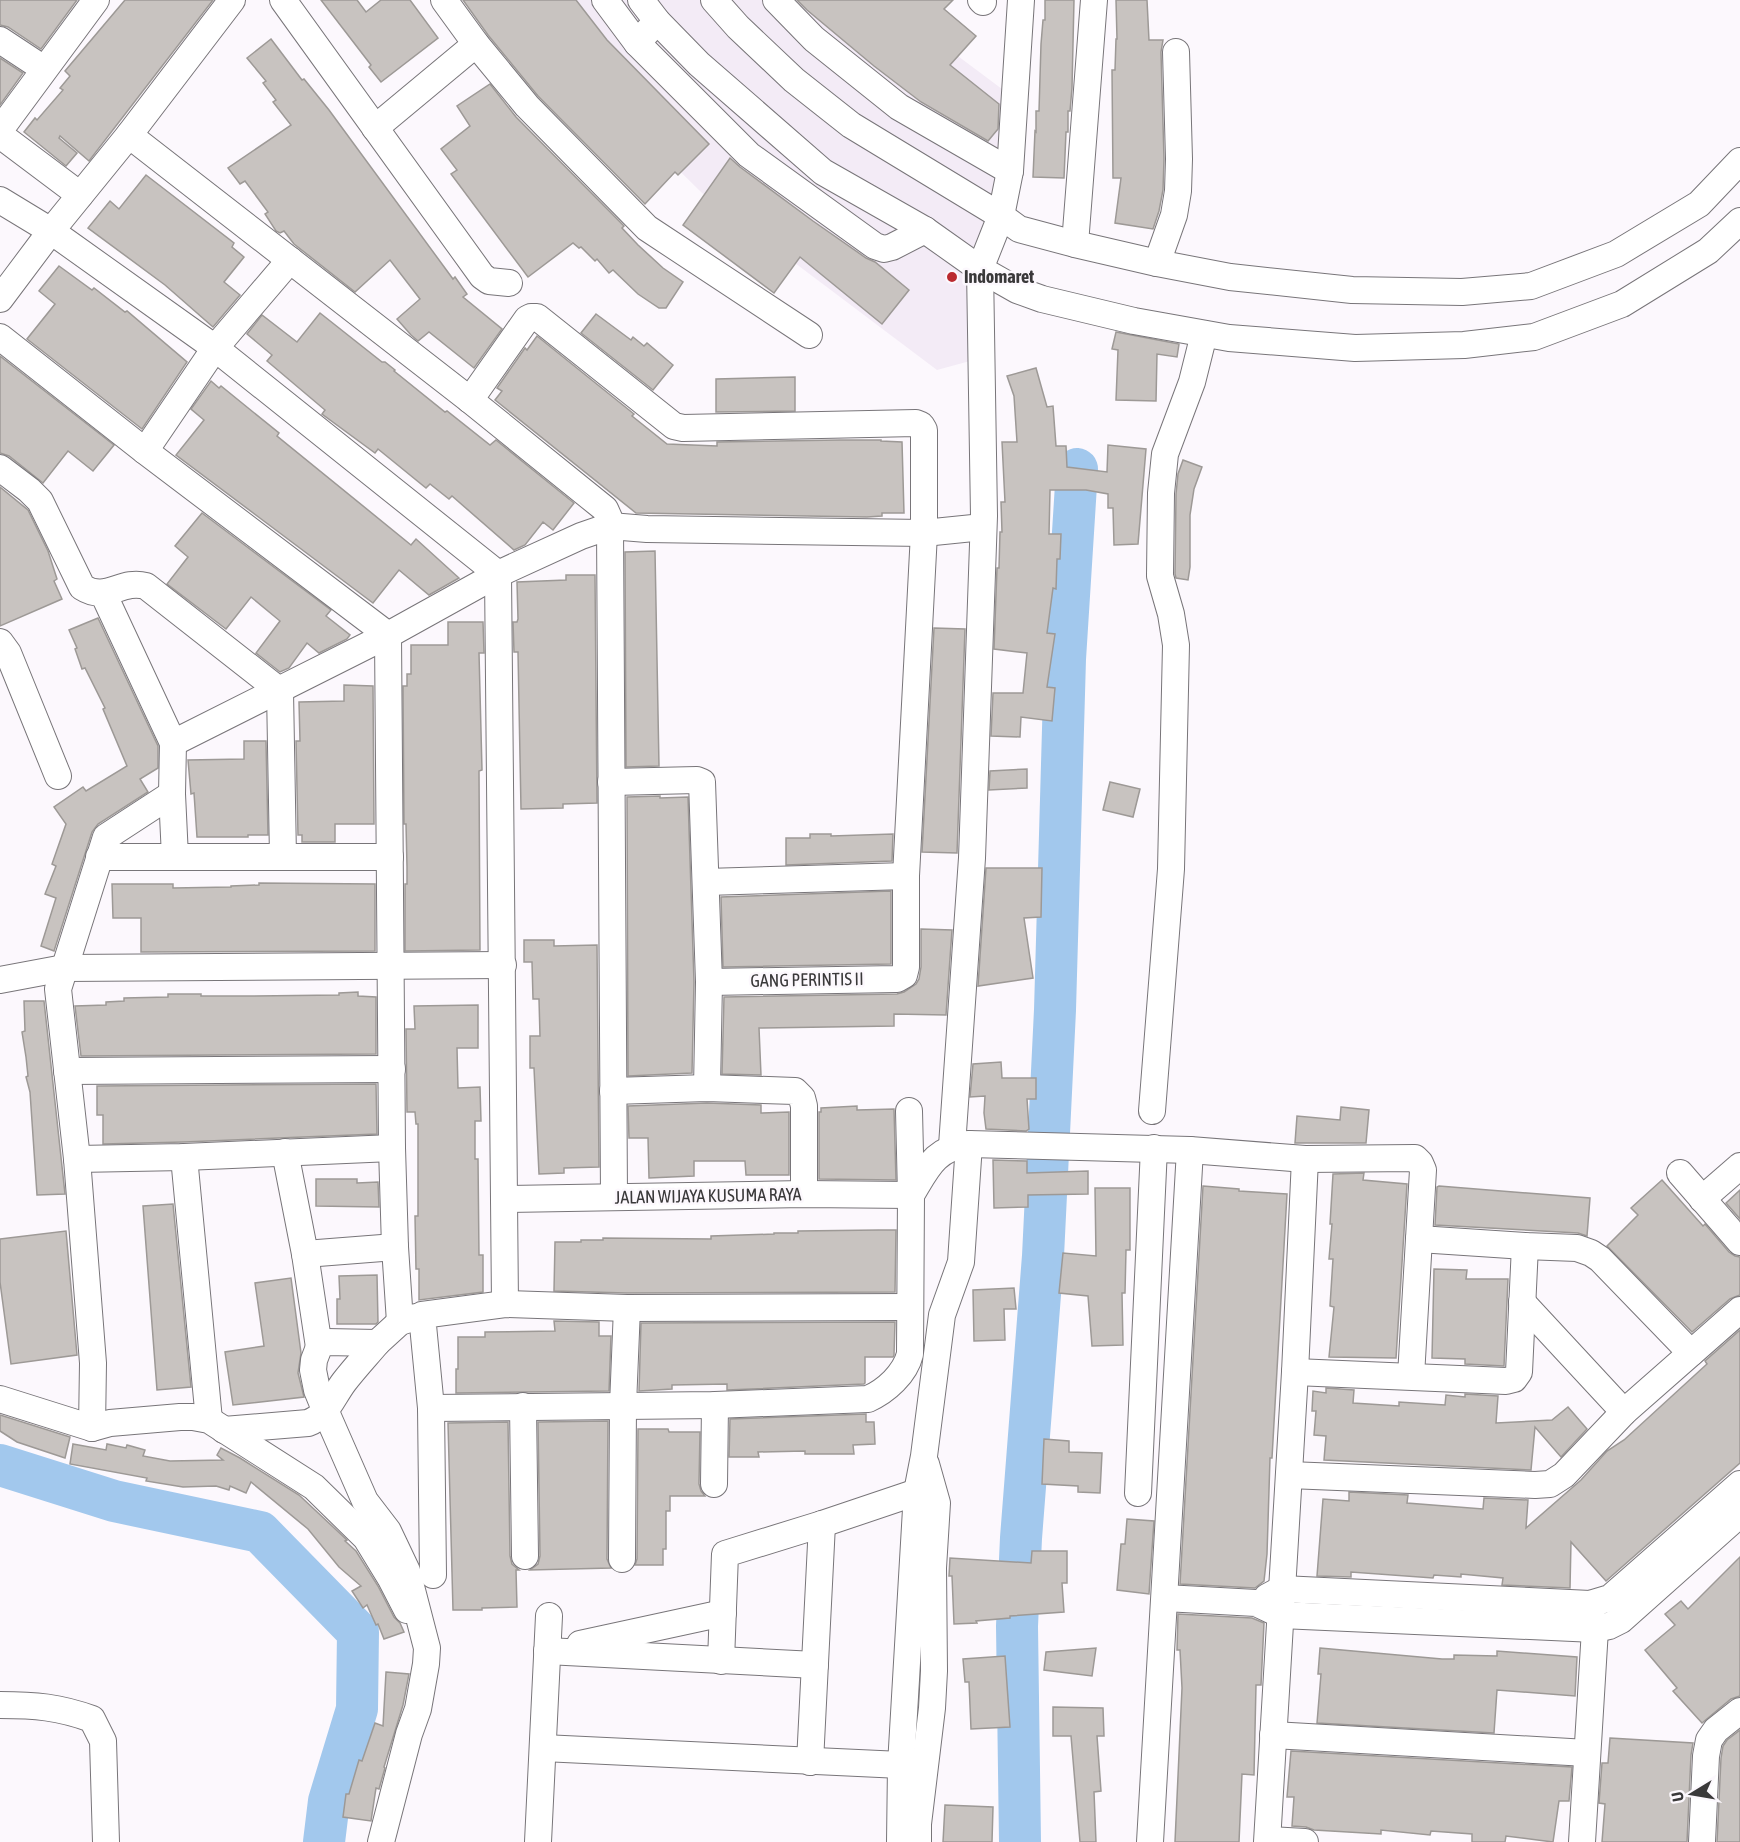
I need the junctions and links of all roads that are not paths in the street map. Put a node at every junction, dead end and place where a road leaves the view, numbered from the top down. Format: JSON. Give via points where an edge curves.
{"nodes":[{"id":1,"x":96,"y":0,"type":"edge"},
{"id":2,"x":232,"y":0,"type":"edge"},
{"id":3,"x":283,"y":0,"type":"edge"},
{"id":4,"x":444,"y":0,"type":"edge"},
{"id":5,"x":605,"y":0,"type":"edge"},
{"id":6,"x":641,"y":0,"type":"edge"},
{"id":7,"x":776,"y":0,"type":"edge"},
{"id":8,"x":1021,"y":0,"type":"edge"},
{"id":9,"x":1094,"y":0,"type":"edge"},
{"id":10,"x":723,"y":3,"type":"edge"},
{"id":11,"x":657,"y":21,"type":"junction"},
{"id":12,"x":0,"y":39,"type":"edge"},
{"id":13,"x":637,"y":43,"type":"junction"},
{"id":14,"x":476,"y":44,"type":"junction"},
{"id":15,"x":1176,"y":52,"type":"dead end"},
{"id":16,"x":44,"y":69,"type":"junction"},
{"id":17,"x":899,"y":107,"type":"junction"},
{"id":18,"x":375,"y":128,"type":"junction"},
{"id":19,"x":0,"y":130,"type":"edge"},
{"id":20,"x":0,"y":135,"type":"edge"},
{"id":21,"x":129,"y":135,"type":"junction"},
{"id":22,"x":879,"y":142,"type":"junction"},
{"id":23,"x":1740,"y":161,"type":"edge"},
{"id":24,"x":1010,"y":171,"type":"junction"},
{"id":25,"x":823,"y":172,"type":"junction"},
{"id":26,"x":800,"y":193,"type":"junction"},
{"id":27,"x":80,"y":195,"type":"junction"},
{"id":28,"x":0,"y":200,"type":"edge"},
{"id":29,"x":1001,"y":216,"type":"junction"},
{"id":30,"x":1740,"y":221,"type":"edge"},
{"id":31,"x":925,"y":230,"type":"junction"},
{"id":32,"x":51,"y":231,"type":"junction"},
{"id":33,"x":1075,"y":244,"type":"junction"},
{"id":34,"x":290,"y":260,"type":"junction"},
{"id":35,"x":1158,"y":263,"type":"junction"},
{"id":36,"x":980,"y":269,"type":"junction"},
{"id":37,"x":508,"y":283,"type":"dead end"},
{"id":38,"x":0,"y":299,"type":"edge"},
{"id":39,"x":1204,"y":334,"type":"junction"},
{"id":40,"x":809,"y":335,"type":"dead end"},
{"id":41,"x":0,"y":337,"type":"edge"},
{"id":42,"x":215,"y":348,"type":"junction"},
{"id":43,"x":470,"y":400,"type":"junction"},
{"id":44,"x":146,"y":452,"type":"junction"},
{"id":45,"x":0,"y":468,"type":"edge"},
{"id":46,"x":610,"y":526,"type":"junction"},
{"id":47,"x":983,"y":526,"type":"junction"},
{"id":48,"x":924,"y":533,"type":"junction"},
{"id":49,"x":498,"y":574,"type":"junction"},
{"id":50,"x":103,"y":593,"type":"junction"},
{"id":51,"x":388,"y":635,"type":"junction"},
{"id":52,"x":0,"y":642,"type":"edge"},
{"id":53,"x":280,"y":691,"type":"junction"},
{"id":54,"x":173,"y":743,"type":"junction"},
{"id":55,"x":58,"y":776,"type":"dead end"},
{"id":56,"x":611,"y":782,"type":"junction"},
{"id":57,"x":172,"y":794,"type":"junction"},
{"id":58,"x":99,"y":857,"type":"junction"},
{"id":59,"x":175,"y":857,"type":"junction"},
{"id":60,"x":283,"y":857,"type":"junction"},
{"id":61,"x":390,"y":857,"type":"junction"},
{"id":62,"x":906,"y":876,"type":"junction"},
{"id":63,"x":706,"y":882,"type":"junction"},
{"id":64,"x":503,"y":965,"type":"junction"},
{"id":65,"x":391,"y":966,"type":"junction"},
{"id":66,"x":64,"y":968,"type":"junction"},
{"id":67,"x":0,"y":980,"type":"edge"},
{"id":68,"x":709,"y":982,"type":"junction"},
{"id":69,"x":392,"y":1069,"type":"junction"},
{"id":70,"x":67,"y":1071,"type":"junction"},
{"id":71,"x":707,"y":1088,"type":"junction"},
{"id":72,"x":613,"y":1091,"type":"junction"},
{"id":73,"x":909,"y":1111,"type":"dead end"},
{"id":74,"x":1152,"y":1111,"type":"dead end"},
{"id":75,"x":960,"y":1145,"type":"junction"},
{"id":76,"x":392,"y":1148,"type":"junction"},
{"id":77,"x":1154,"y":1148,"type":"junction"},
{"id":78,"x":1190,"y":1150,"type":"junction"},
{"id":79,"x":285,"y":1152,"type":"junction"},
{"id":80,"x":184,"y":1157,"type":"junction"},
{"id":81,"x":76,"y":1159,"type":"junction"},
{"id":82,"x":1305,"y":1159,"type":"junction"},
{"id":83,"x":1740,"y":1166,"type":"edge"},
{"id":84,"x":1680,"y":1173,"type":"dead end"},
{"id":85,"x":804,"y":1194,"type":"junction"},
{"id":86,"x":911,"y":1195,"type":"junction"},
{"id":87,"x":614,"y":1197,"type":"junction"},
{"id":88,"x":504,"y":1199,"type":"junction"},
{"id":89,"x":1702,"y":1199,"type":"junction"},
{"id":90,"x":1419,"y":1239,"type":"junction"},
{"id":91,"x":1740,"y":1242,"type":"edge"},
{"id":92,"x":1526,"y":1246,"type":"junction"},
{"id":93,"x":395,"y":1247,"type":"junction"},
{"id":94,"x":305,"y":1254,"type":"junction"},
{"id":95,"x":1522,"y":1302,"type":"junction"},
{"id":96,"x":505,"y":1304,"type":"junction"},
{"id":97,"x":910,"y":1307,"type":"junction"},
{"id":98,"x":627,"y":1308,"type":"junction"},
{"id":99,"x":1740,"y":1310,"type":"edge"},
{"id":100,"x":411,"y":1318,"type":"junction"},
{"id":101,"x":378,"y":1343,"type":"junction"},
{"id":102,"x":319,"y":1347,"type":"junction"},
{"id":103,"x":1691,"y":1353,"type":"junction"},
{"id":104,"x":1295,"y":1372,"type":"junction"},
{"id":105,"x":1411,"y":1376,"type":"junction"},
{"id":106,"x":0,"y":1399,"type":"edge"},
{"id":107,"x":623,"y":1405,"type":"junction"},
{"id":108,"x":715,"y":1405,"type":"junction"},
{"id":109,"x":523,"y":1406,"type":"junction"},
{"id":110,"x":431,"y":1408,"type":"junction"},
{"id":111,"x":326,"y":1412,"type":"junction"},
{"id":112,"x":1624,"y":1412,"type":"junction"},
{"id":113,"x":216,"y":1425,"type":"junction"},
{"id":114,"x":92,"y":1428,"type":"junction"},
{"id":115,"x":924,"y":1456,"type":"junction"},
{"id":116,"x":1289,"y":1475,"type":"junction"},
{"id":117,"x":714,"y":1484,"type":"dead end"},
{"id":118,"x":1740,"y":1484,"type":"edge"},
{"id":119,"x":917,"y":1492,"type":"junction"},
{"id":120,"x":1138,"y":1493,"type":"dead end"},
{"id":121,"x":1740,"y":1514,"type":"edge"},
{"id":122,"x":822,"y":1524,"type":"junction"},
{"id":123,"x":525,"y":1556,"type":"dead end"},
{"id":124,"x":622,"y":1559,"type":"dead end"},
{"id":125,"x":433,"y":1575,"type":"dead end"},
{"id":126,"x":1282,"y":1589,"type":"junction"},
{"id":127,"x":1165,"y":1598,"type":"junction"},
{"id":128,"x":1256,"y":1603,"type":"junction"},
{"id":129,"x":1590,"y":1604,"type":"junction"},
{"id":130,"x":723,"y":1612,"type":"junction"},
{"id":131,"x":1281,"y":1615,"type":"junction"},
{"id":132,"x":549,"y":1616,"type":"dead end"},
{"id":133,"x":1595,"y":1629,"type":"junction"},
{"id":134,"x":427,"y":1648,"type":"junction"},
{"id":135,"x":547,"y":1652,"type":"junction"},
{"id":136,"x":721,"y":1660,"type":"junction"},
{"id":137,"x":815,"y":1665,"type":"junction"},
{"id":138,"x":0,"y":1705,"type":"edge"},
{"id":139,"x":1740,"y":1711,"type":"edge"},
{"id":140,"x":1273,"y":1735,"type":"junction"},
{"id":141,"x":543,"y":1748,"type":"junction"},
{"id":142,"x":1587,"y":1753,"type":"junction"},
{"id":143,"x":810,"y":1762,"type":"junction"},
{"id":144,"x":901,"y":1765,"type":"junction"},
{"id":145,"x":1267,"y":1841,"type":"edge"},
{"id":146,"x":106,"y":1842,"type":"edge"},
{"id":147,"x":381,"y":1842,"type":"edge"},
{"id":148,"x":538,"y":1842,"type":"edge"},
{"id":149,"x":900,"y":1842,"type":"edge"},
{"id":150,"x":918,"y":1842,"type":"edge"},
{"id":151,"x":1150,"y":1842,"type":"edge"},
{"id":152,"x":1305,"y":1842,"type":"edge"},
{"id":153,"x":1582,"y":1842,"type":"edge"},
{"id":154,"x":1702,"y":1842,"type":"edge"}],
"edges":[{"from":1,"to":16,"type":"street"},
{"from":2,"to":21,"type":"street"},
{"from":3,"to":18,"type":"street"},
{"from":4,"to":14,"type":"street"},
{"from":5,"to":13,"type":"street"},
{"from":6,"to":11,"type":"street"},
{"from":7,"to":17,"type":"street","via":[[814,39]]},
{"from":8,"to":24,"type":"street"},
{"from":9,"to":33,"type":"street"},
{"from":10,"to":22,"type":"street","via":[[738,27],[794,80]]},
{"from":11,"to":13,"type":"street"},
{"from":11,"to":25,"type":"street","via":[[699,64]]},
{"from":12,"to":16,"type":"street"},
{"from":13,"to":26,"type":"street","via":[[749,155]]},
{"from":14,"to":18,"type":"street"},
{"from":14,"to":40,"type":"street","via":[[527,106],[647,228]]},
{"from":15,"to":35,"type":"street","via":[[1178,191]]},
{"from":16,"to":19,"type":"street"},
{"from":17,"to":22,"type":"street"},
{"from":17,"to":24,"type":"street"},
{"from":18,"to":37,"type":"street","via":[[482,276],[489,281]]},
{"from":20,"to":27,"type":"street"},
{"from":21,"to":27,"type":"street"},
{"from":21,"to":34,"type":"street"},
{"from":22,"to":29,"type":"street"},
{"from":23,"to":35,"type":"street","via":[[1699,204],[1616,254],[1531,286],[1462,292],[1352,290],[1230,277]]},
{"from":24,"to":29,"type":"street"},
{"from":25,"to":26,"type":"street"},
{"from":25,"to":31,"type":"street"},
{"from":26,"to":31,"type":"street","via":[[884,249]]},
{"from":27,"to":32,"type":"street"},
{"from":28,"to":32,"type":"street"},
{"from":29,"to":33,"type":"street","via":[[1019,229]]},
{"from":29,"to":36,"type":"street"},
{"from":30,"to":39,"type":"street","via":[[1708,251],[1622,304],[1534,338],[1464,345],[1355,348]]},
{"from":31,"to":36,"type":"street"},
{"from":32,"to":38,"type":"street"},
{"from":32,"to":42,"type":"street"},
{"from":33,"to":35,"type":"street"},
{"from":34,"to":42,"type":"street"},
{"from":34,"to":43,"type":"street","via":[[423,350]]},
{"from":36,"to":39,"type":"street","via":[[1042,299]]},
{"from":36,"to":47,"type":"street"},
{"from":39,"to":74,"type":"street","via":[[1192,382],[1165,454],[1161,493],[1160,576],[1176,645],[1171,869]]},
{"from":41,"to":44,"type":"street"},
{"from":42,"to":44,"type":"street"},
{"from":42,"to":49,"type":"street"},
{"from":43,"to":46,"type":"street","via":[[605,509]]},
{"from":43,"to":48,"type":"street","via":[[527,319],[537,317],[674,426],[916,423],[924,430]]},
{"from":44,"to":51,"type":"street"},
{"from":45,"to":50,"type":"street","via":[[40,501],[82,587],[92,593]]},
{"from":46,"to":48,"type":"street"},
{"from":46,"to":49,"type":"street"},
{"from":46,"to":56,"type":"street"},
{"from":47,"to":48,"type":"street"},
{"from":47,"to":75,"type":"street"},
{"from":48,"to":62,"type":"street"},
{"from":49,"to":51,"type":"street"},
{"from":49,"to":64,"type":"street"},
{"from":50,"to":53,"type":"street","via":[[130,585],[146,586]]},
{"from":50,"to":54,"type":"street"},
{"from":51,"to":53,"type":"street"},
{"from":51,"to":61,"type":"street"},
{"from":52,"to":55,"type":"street","via":[[8,652]]},
{"from":53,"to":54,"type":"street"},
{"from":53,"to":60,"type":"street"},
{"from":54,"to":57,"type":"street"},
{"from":56,"to":63,"type":"street","via":[[702,783]]},
{"from":56,"to":72,"type":"street"},
{"from":57,"to":58,"type":"street","via":[[106,837]]},
{"from":57,"to":59,"type":"street"},
{"from":58,"to":59,"type":"street"},
{"from":58,"to":66,"type":"street"},
{"from":59,"to":60,"type":"street"},
{"from":60,"to":61,"type":"street"},
{"from":61,"to":65,"type":"street"},
{"from":62,"to":63,"type":"street"},
{"from":62,"to":68,"type":"street","name":"GANG PERINTIS II","via":[[906,968],[897,979]]},
{"from":63,"to":68,"type":"street"},
{"from":64,"to":65,"type":"street"},
{"from":64,"to":88,"type":"street"},
{"from":65,"to":66,"type":"street"},
{"from":65,"to":69,"type":"street"},
{"from":66,"to":67,"type":"street"},
{"from":66,"to":70,"type":"street","via":[[58,989]]},
{"from":68,"to":71,"type":"street"},
{"from":69,"to":70,"type":"street"},
{"from":69,"to":76,"type":"street"},
{"from":70,"to":81,"type":"street"},
{"from":71,"to":72,"type":"street"},
{"from":71,"to":85,"type":"street","via":[[795,1090],[804,1106]]},
{"from":72,"to":87,"type":"street"},
{"from":73,"to":86,"type":"street"},
{"from":75,"to":77,"type":"street"},
{"from":75,"to":86,"type":"street","via":[[928,1166]]},
{"from":75,"to":115,"type":"street","via":[[961,1263],[942,1315]]},
{"from":76,"to":79,"type":"street"},
{"from":76,"to":93,"type":"street"},
{"from":77,"to":78,"type":"street"},
{"from":77,"to":120,"type":"street"},
{"from":78,"to":82,"type":"street"},
{"from":78,"to":127,"type":"street"},
{"from":79,"to":80,"type":"street"},
{"from":79,"to":94,"type":"street"},
{"from":80,"to":81,"type":"street"},
{"from":80,"to":113,"type":"street"},
{"from":81,"to":114,"type":"street","via":[[93,1363]]},
{"from":82,"to":90,"type":"street","via":[[1415,1158],[1423,1170]]},
{"from":82,"to":104,"type":"street"},
{"from":83,"to":89,"type":"street"},
{"from":84,"to":89,"type":"street"},
{"from":85,"to":86,"type":"street","name":"JALAN WIJAYA KUSUMA RAYA"},
{"from":85,"to":87,"type":"street","name":"JALAN WIJAYA KUSUMA RAYA"},
{"from":86,"to":97,"type":"street"},
{"from":87,"to":88,"type":"street","name":"JALAN WIJAYA KUSUMA RAYA"},
{"from":88,"to":96,"type":"street"},
{"from":89,"to":91,"type":"street"},
{"from":90,"to":92,"type":"street"},
{"from":90,"to":105,"type":"street"},
{"from":92,"to":95,"type":"street"},
{"from":92,"to":103,"type":"street","via":[[1577,1248],[1591,1253]]},
{"from":93,"to":94,"type":"street"},
{"from":93,"to":100,"type":"street"},
{"from":94,"to":102,"type":"street"},
{"from":95,"to":105,"type":"street","via":[[1519,1372],[1514,1379]]},
{"from":95,"to":112,"type":"street"},
{"from":96,"to":98,"type":"street"},
{"from":96,"to":100,"type":"street"},
{"from":97,"to":98,"type":"street"},
{"from":97,"to":108,"type":"street","via":[[907,1366],[880,1394],[868,1399]]},
{"from":98,"to":107,"type":"street"},
{"from":99,"to":103,"type":"street"},
{"from":100,"to":101,"type":"street"},
{"from":100,"to":110,"type":"street"},
{"from":101,"to":102,"type":"street","via":[[326,1342]]},
{"from":101,"to":111,"type":"street","via":[[343,1384]]},
{"from":102,"to":111,"type":"street","via":[[313,1370]]},
{"from":103,"to":112,"type":"street"},
{"from":104,"to":105,"type":"street"},
{"from":104,"to":116,"type":"street"},
{"from":106,"to":114,"type":"street"},
{"from":107,"to":108,"type":"street"},
{"from":107,"to":109,"type":"street"},
{"from":107,"to":124,"type":"street"},
{"from":108,"to":117,"type":"street"},
{"from":109,"to":110,"type":"street"},
{"from":109,"to":123,"type":"street"},
{"from":110,"to":125,"type":"street"},
{"from":111,"to":113,"type":"street","via":[[308,1424]]},
{"from":111,"to":134,"type":"street","via":[[365,1502],[388,1530],[407,1571]]},
{"from":112,"to":116,"type":"street","via":[[1564,1475],[1550,1484]]},
{"from":113,"to":114,"type":"street","via":[[180,1417]]},
{"from":113,"to":134,"type":"street","via":[[314,1486],[366,1538]]},
{"from":115,"to":119,"type":"street"},
{"from":115,"to":150,"type":"street","via":[[937,1503],[933,1708]]},
{"from":116,"to":126,"type":"street"},
{"from":118,"to":129,"type":"street","via":[[1610,1598]]},
{"from":119,"to":122,"type":"street"},
{"from":119,"to":144,"type":"street"},
{"from":121,"to":133,"type":"street","via":[[1621,1620]]},
{"from":122,"to":130,"type":"street","via":[[726,1554]]},
{"from":122,"to":137,"type":"street"},
{"from":126,"to":128,"type":"street"},
{"from":126,"to":129,"type":"street"},
{"from":126,"to":131,"type":"street"},
{"from":127,"to":128,"type":"street"},
{"from":127,"to":151,"type":"street"},
{"from":128,"to":131,"type":"street"},
{"from":129,"to":133,"type":"street"},
{"from":130,"to":135,"type":"street"},
{"from":130,"to":136,"type":"street"},
{"from":131,"to":133,"type":"street"},
{"from":131,"to":140,"type":"street"},
{"from":132,"to":135,"type":"street"},
{"from":133,"to":142,"type":"street"},
{"from":134,"to":147,"type":"street","via":[[418,1708]]},
{"from":135,"to":136,"type":"street"},
{"from":135,"to":141,"type":"street"},
{"from":136,"to":137,"type":"street"},
{"from":137,"to":143,"type":"street"},
{"from":138,"to":146,"type":"street","via":[[35,1705],[92,1719],[103,1741]]},
{"from":139,"to":154,"type":"street","via":[[1709,1740]]},
{"from":140,"to":142,"type":"street"},
{"from":140,"to":145,"type":"street"},
{"from":141,"to":143,"type":"street"},
{"from":141,"to":148,"type":"street"},
{"from":142,"to":153,"type":"street"},
{"from":143,"to":144,"type":"street"},
{"from":144,"to":149,"type":"street"},
{"from":145,"to":152,"type":"street"}]}
